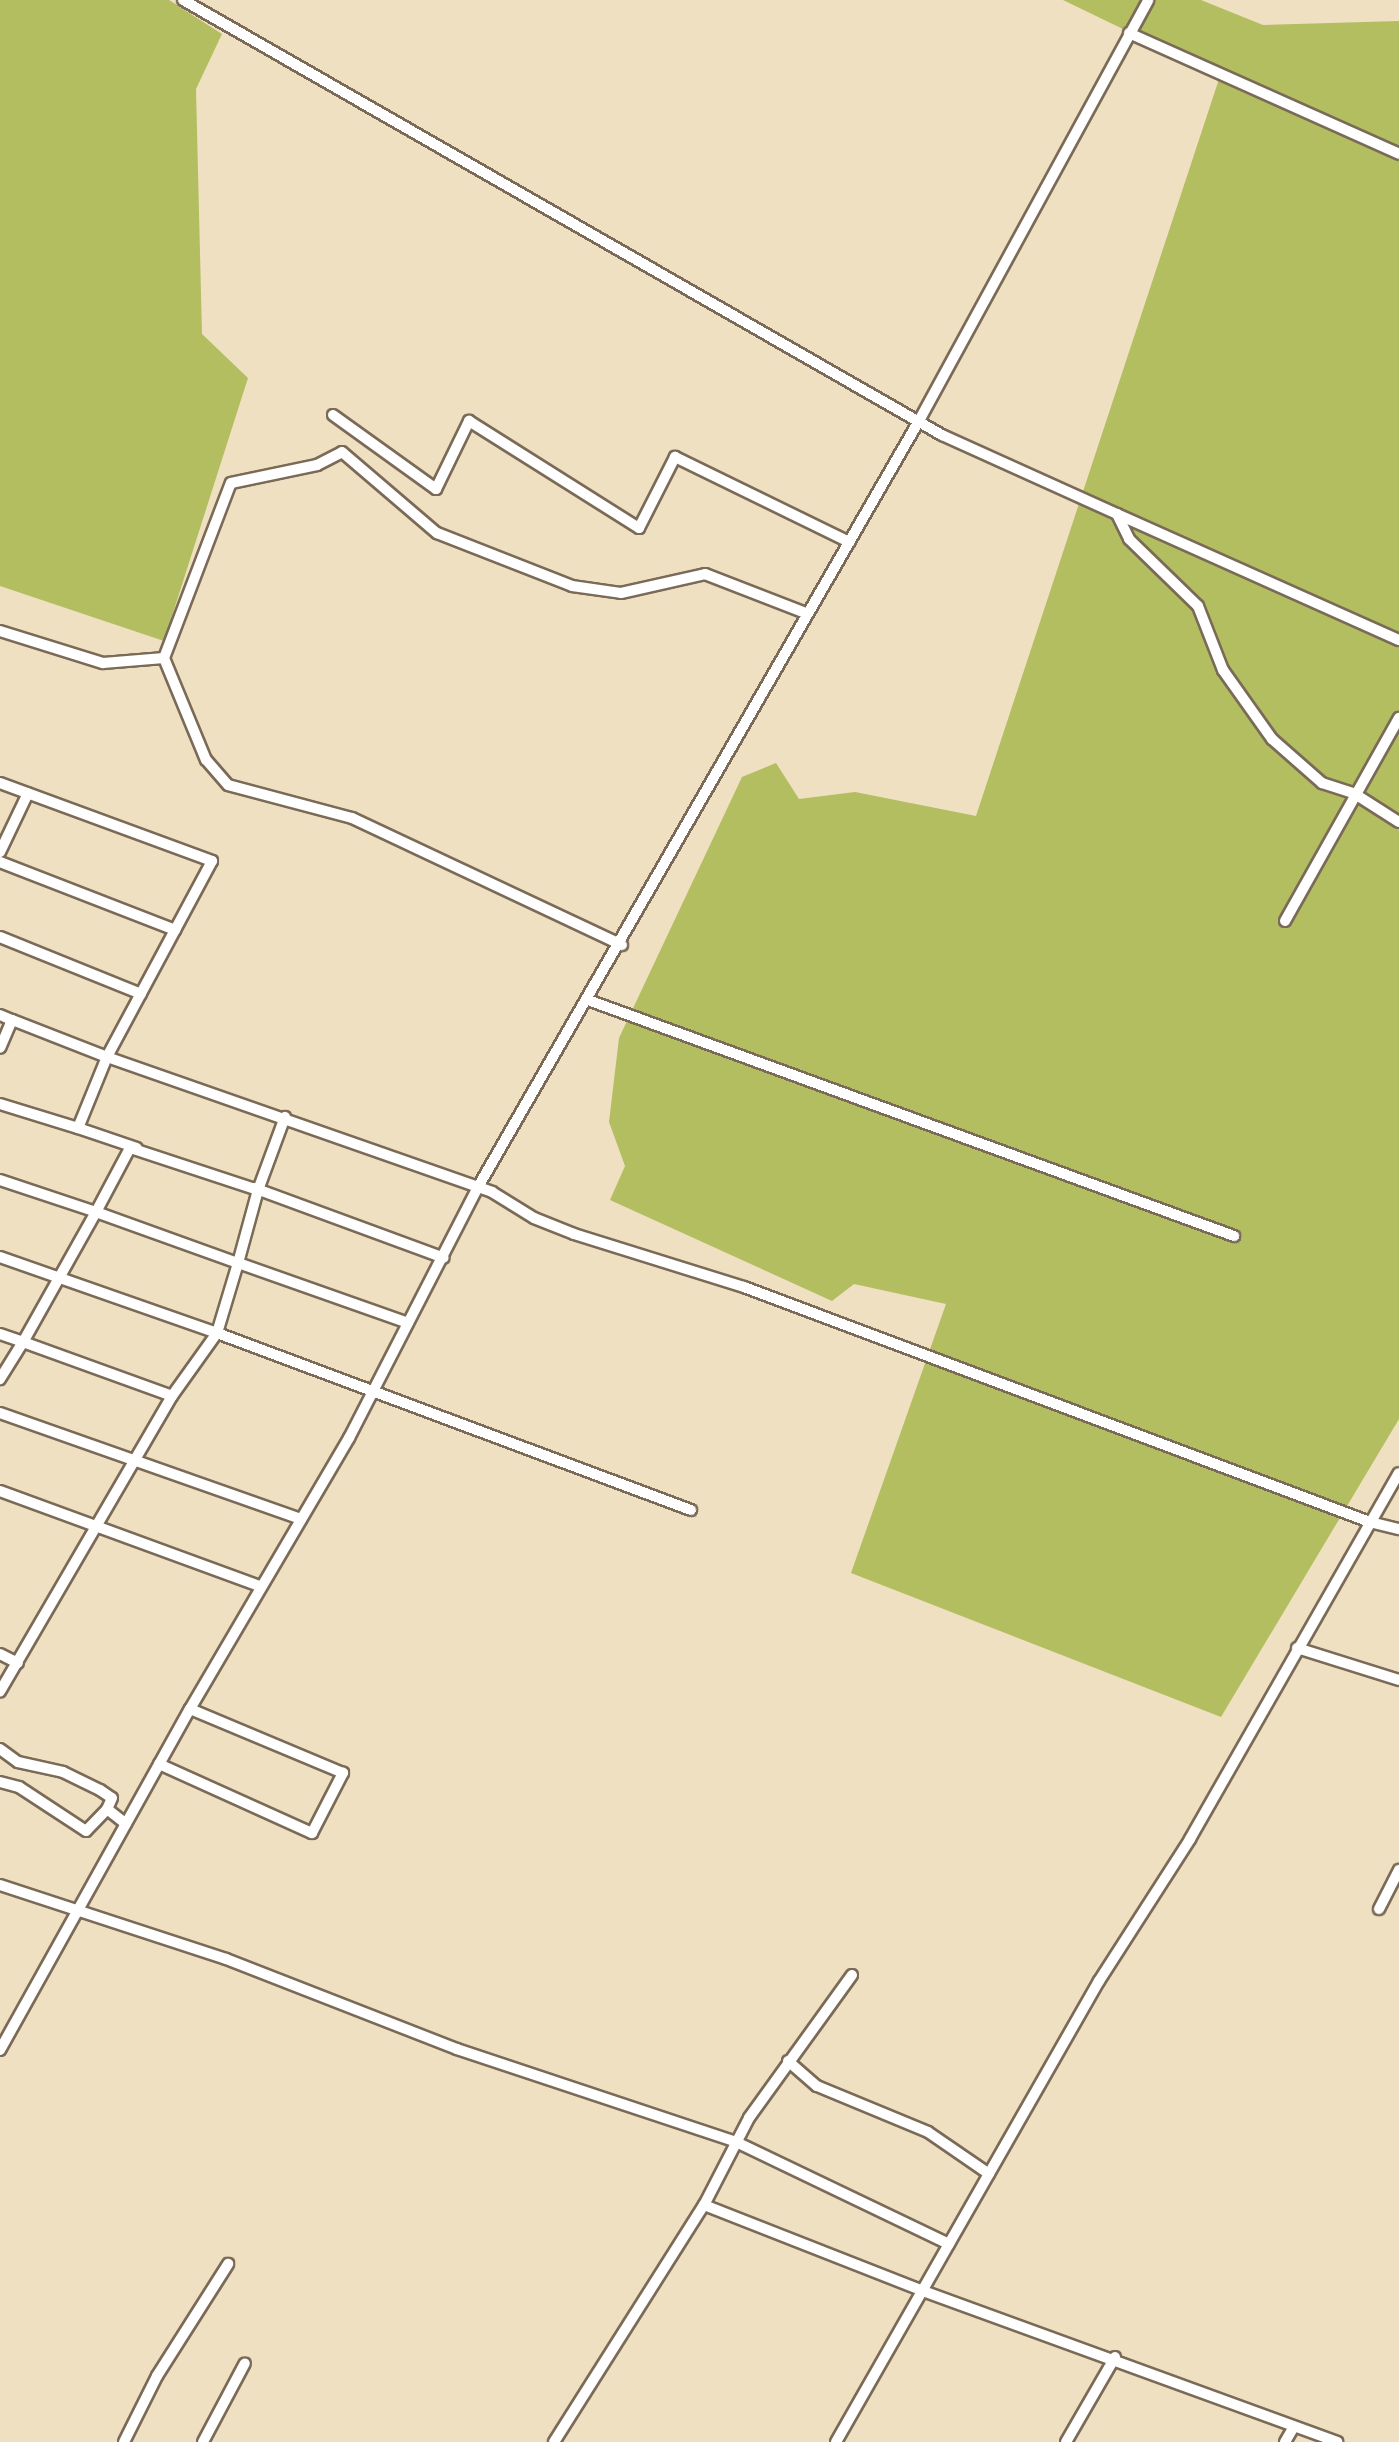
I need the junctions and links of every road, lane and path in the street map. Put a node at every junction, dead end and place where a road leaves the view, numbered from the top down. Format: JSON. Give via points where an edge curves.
{"nodes":[{"id":1,"x":183,"y":0,"type":"edge"},
{"id":2,"x":1148,"y":0,"type":"edge"},
{"id":3,"x":1129,"y":33,"type":"junction"},
{"id":4,"x":1399,"y":154,"type":"edge"},
{"id":5,"x":333,"y":415,"type":"dead end"},
{"id":6,"x":920,"y":419,"type":"junction"},
{"id":7,"x":1117,"y":514,"type":"junction"},
{"id":8,"x":849,"y":542,"type":"junction"},
{"id":9,"x":808,"y":614,"type":"junction"},
{"id":10,"x":0,"y":631,"type":"edge"},
{"id":11,"x":1399,"y":640,"type":"edge"},
{"id":12,"x":164,"y":658,"type":"junction"},
{"id":13,"x":1399,"y":718,"type":"edge"},
{"id":14,"x":0,"y":783,"type":"edge"},
{"id":15,"x":28,"y":793,"type":"junction"},
{"id":16,"x":1355,"y":794,"type":"junction"},
{"id":17,"x":1399,"y":822,"type":"edge"},
{"id":18,"x":0,"y":852,"type":"edge"},
{"id":19,"x":0,"y":862,"type":"edge"},
{"id":20,"x":1285,"y":921,"type":"dead end"},
{"id":21,"x":175,"y":930,"type":"junction"},
{"id":22,"x":0,"y":937,"type":"edge"},
{"id":23,"x":622,"y":945,"type":"junction"},
{"id":24,"x":141,"y":994,"type":"junction"},
{"id":25,"x":588,"y":1000,"type":"junction"},
{"id":26,"x":0,"y":1015,"type":"edge"},
{"id":27,"x":12,"y":1020,"type":"junction"},
{"id":28,"x":0,"y":1048,"type":"edge"},
{"id":29,"x":107,"y":1057,"type":"junction"},
{"id":30,"x":0,"y":1104,"type":"edge"},
{"id":31,"x":285,"y":1117,"type":"junction"},
{"id":32,"x":78,"y":1128,"type":"junction"},
{"id":33,"x":0,"y":1180,"type":"edge"},
{"id":34,"x":478,"y":1187,"type":"junction"},
{"id":35,"x":258,"y":1190,"type":"junction"},
{"id":36,"x":96,"y":1212,"type":"junction"},
{"id":37,"x":1234,"y":1236,"type":"dead end"},
{"id":38,"x":0,"y":1257,"type":"edge"},
{"id":39,"x":444,"y":1258,"type":"junction"},
{"id":40,"x":238,"y":1263,"type":"junction"},
{"id":41,"x":59,"y":1277,"type":"junction"},
{"id":42,"x":408,"y":1323,"type":"junction"},
{"id":43,"x":217,"y":1333,"type":"junction"},
{"id":44,"x":0,"y":1334,"type":"edge"},
{"id":45,"x":23,"y":1342,"type":"junction"},
{"id":46,"x":0,"y":1379,"type":"edge"},
{"id":47,"x":370,"y":1393,"type":"junction"},
{"id":48,"x":172,"y":1396,"type":"junction"},
{"id":49,"x":0,"y":1413,"type":"edge"},
{"id":50,"x":135,"y":1457,"type":"junction"},
{"id":51,"x":1399,"y":1473,"type":"edge"},
{"id":52,"x":0,"y":1491,"type":"edge"},
{"id":53,"x":691,"y":1510,"type":"dead end"},
{"id":54,"x":301,"y":1519,"type":"junction"},
{"id":55,"x":1370,"y":1522,"type":"junction"},
{"id":56,"x":98,"y":1528,"type":"junction"},
{"id":57,"x":1399,"y":1529,"type":"edge"},
{"id":58,"x":260,"y":1586,"type":"junction"},
{"id":59,"x":1297,"y":1648,"type":"junction"},
{"id":60,"x":0,"y":1654,"type":"edge"},
{"id":61,"x":18,"y":1663,"type":"junction"},
{"id":62,"x":1399,"y":1680,"type":"edge"},
{"id":63,"x":0,"y":1692,"type":"edge"},
{"id":64,"x":190,"y":1709,"type":"junction"},
{"id":65,"x":0,"y":1749,"type":"edge"},
{"id":66,"x":159,"y":1764,"type":"junction"},
{"id":67,"x":0,"y":1782,"type":"edge"},
{"id":68,"x":107,"y":1809,"type":"junction"},
{"id":69,"x":126,"y":1824,"type":"junction"},
{"id":70,"x":1399,"y":1870,"type":"edge"},
{"id":71,"x":0,"y":1885,"type":"edge"},
{"id":72,"x":1379,"y":1909,"type":"dead end"},
{"id":73,"x":76,"y":1912,"type":"junction"},
{"id":74,"x":852,"y":1975,"type":"dead end"},
{"id":75,"x":0,"y":2050,"type":"edge"},
{"id":76,"x":788,"y":2061,"type":"junction"},
{"id":77,"x":736,"y":2142,"type":"junction"},
{"id":78,"x":989,"y":2174,"type":"junction"},
{"id":79,"x":704,"y":2205,"type":"junction"},
{"id":80,"x":949,"y":2244,"type":"junction"},
{"id":81,"x":228,"y":2264,"type":"dead end"},
{"id":82,"x":923,"y":2291,"type":"junction"},
{"id":83,"x":1115,"y":2357,"type":"junction"},
{"id":84,"x":245,"y":2363,"type":"dead end"},
{"id":85,"x":1293,"y":2428,"type":"junction"},
{"id":86,"x":124,"y":2442,"type":"edge"},
{"id":87,"x":203,"y":2442,"type":"edge"},
{"id":88,"x":554,"y":2442,"type":"edge"},
{"id":89,"x":836,"y":2442,"type":"edge"},
{"id":90,"x":1066,"y":2442,"type":"edge"},
{"id":91,"x":1285,"y":2442,"type":"edge"},
{"id":92,"x":1337,"y":2442,"type":"edge"}],
"edges":[{"from":1,"to":6,"type":"street"},
{"from":2,"to":3,"type":"street"},
{"from":3,"to":4,"type":"street"},
{"from":3,"to":6,"type":"street"},
{"from":5,"to":8,"type":"street","via":[[436,489],[469,421],[639,528],[675,457]]},
{"from":6,"to":7,"type":"street","via":[[1020,474]]},
{"from":6,"to":8,"type":"street"},
{"from":7,"to":11,"type":"street"},
{"from":7,"to":16,"type":"street","via":[[1129,539],[1198,606],[1223,670],[1272,739],[1322,783]]},
{"from":8,"to":9,"type":"street"},
{"from":9,"to":12,"type":"street","via":[[705,574],[621,593],[572,586],[437,533],[342,452],[317,465],[231,483]]},
{"from":9,"to":23,"type":"street"},
{"from":10,"to":12,"type":"street","via":[[103,663]]},
{"from":12,"to":23,"type":"street","via":[[206,760],[228,785],[352,818]]},
{"from":13,"to":16,"type":"street"},
{"from":14,"to":15,"type":"street"},
{"from":15,"to":18,"type":"street"},
{"from":15,"to":21,"type":"street","via":[[212,861]]},
{"from":16,"to":17,"type":"street"},
{"from":16,"to":20,"type":"street"},
{"from":19,"to":21,"type":"street"},
{"from":21,"to":24,"type":"street"},
{"from":22,"to":24,"type":"street"},
{"from":23,"to":25,"type":"street"},
{"from":24,"to":29,"type":"street"},
{"from":25,"to":34,"type":"street"},
{"from":25,"to":37,"type":"street"},
{"from":26,"to":27,"type":"street"},
{"from":27,"to":28,"type":"street"},
{"from":27,"to":29,"type":"street"},
{"from":29,"to":31,"type":"street"},
{"from":29,"to":32,"type":"street"},
{"from":30,"to":32,"type":"street"},
{"from":31,"to":34,"type":"street"},
{"from":31,"to":35,"type":"street"},
{"from":32,"to":35,"type":"street"},
{"from":33,"to":36,"type":"street"},
{"from":34,"to":39,"type":"street"},
{"from":34,"to":55,"type":"street","via":[[574,1234],[744,1287]]},
{"from":35,"to":36,"type":"street","via":[[130,1148]]},
{"from":35,"to":39,"type":"street"},
{"from":35,"to":40,"type":"street"},
{"from":36,"to":40,"type":"street"},
{"from":36,"to":41,"type":"street"},
{"from":38,"to":41,"type":"street"},
{"from":39,"to":42,"type":"street"},
{"from":40,"to":42,"type":"street"},
{"from":40,"to":43,"type":"street"},
{"from":41,"to":43,"type":"street"},
{"from":41,"to":45,"type":"street"},
{"from":42,"to":47,"type":"street"},
{"from":43,"to":47,"type":"street"},
{"from":43,"to":48,"type":"street"},
{"from":44,"to":45,"type":"street"},
{"from":45,"to":46,"type":"street"},
{"from":45,"to":48,"type":"street"},
{"from":47,"to":53,"type":"street"},
{"from":47,"to":54,"type":"street"},
{"from":48,"to":50,"type":"street"},
{"from":49,"to":50,"type":"street"},
{"from":50,"to":54,"type":"street"},
{"from":50,"to":56,"type":"street"},
{"from":51,"to":55,"type":"street"},
{"from":52,"to":56,"type":"street"},
{"from":54,"to":58,"type":"street"},
{"from":55,"to":57,"type":"street"},
{"from":55,"to":59,"type":"street"},
{"from":56,"to":58,"type":"street"},
{"from":56,"to":61,"type":"street"},
{"from":58,"to":64,"type":"street"},
{"from":59,"to":62,"type":"street"},
{"from":59,"to":78,"type":"street"},
{"from":60,"to":61,"type":"street"},
{"from":61,"to":63,"type":"street"},
{"from":64,"to":66,"type":"street"},
{"from":64,"to":66,"type":"street","via":[[343,1773],[312,1833]]},
{"from":65,"to":68,"type":"street","via":[[18,1762],[63,1772],[100,1790],[112,1798]]},
{"from":66,"to":69,"type":"street"},
{"from":67,"to":68,"type":"street","via":[[19,1787],[86,1831]]},
{"from":68,"to":69,"type":"street"},
{"from":69,"to":73,"type":"street"},
{"from":70,"to":72,"type":"street"},
{"from":71,"to":73,"type":"street"},
{"from":73,"to":75,"type":"street"},
{"from":73,"to":77,"type":"street","via":[[226,1959],[457,2049]]},
{"from":74,"to":76,"type":"street"},
{"from":76,"to":77,"type":"street"},
{"from":76,"to":78,"type":"street","via":[[817,2086],[928,2132]]},
{"from":77,"to":79,"type":"street"},
{"from":77,"to":80,"type":"street"},
{"from":78,"to":80,"type":"street"},
{"from":79,"to":82,"type":"street"},
{"from":79,"to":88,"type":"street"},
{"from":80,"to":82,"type":"street"},
{"from":81,"to":86,"type":"street","via":[[157,2376]]},
{"from":82,"to":83,"type":"street"},
{"from":82,"to":89,"type":"street"},
{"from":83,"to":85,"type":"street"},
{"from":83,"to":90,"type":"street"},
{"from":84,"to":87,"type":"street"},
{"from":85,"to":91,"type":"street"},
{"from":85,"to":92,"type":"street"}]}
